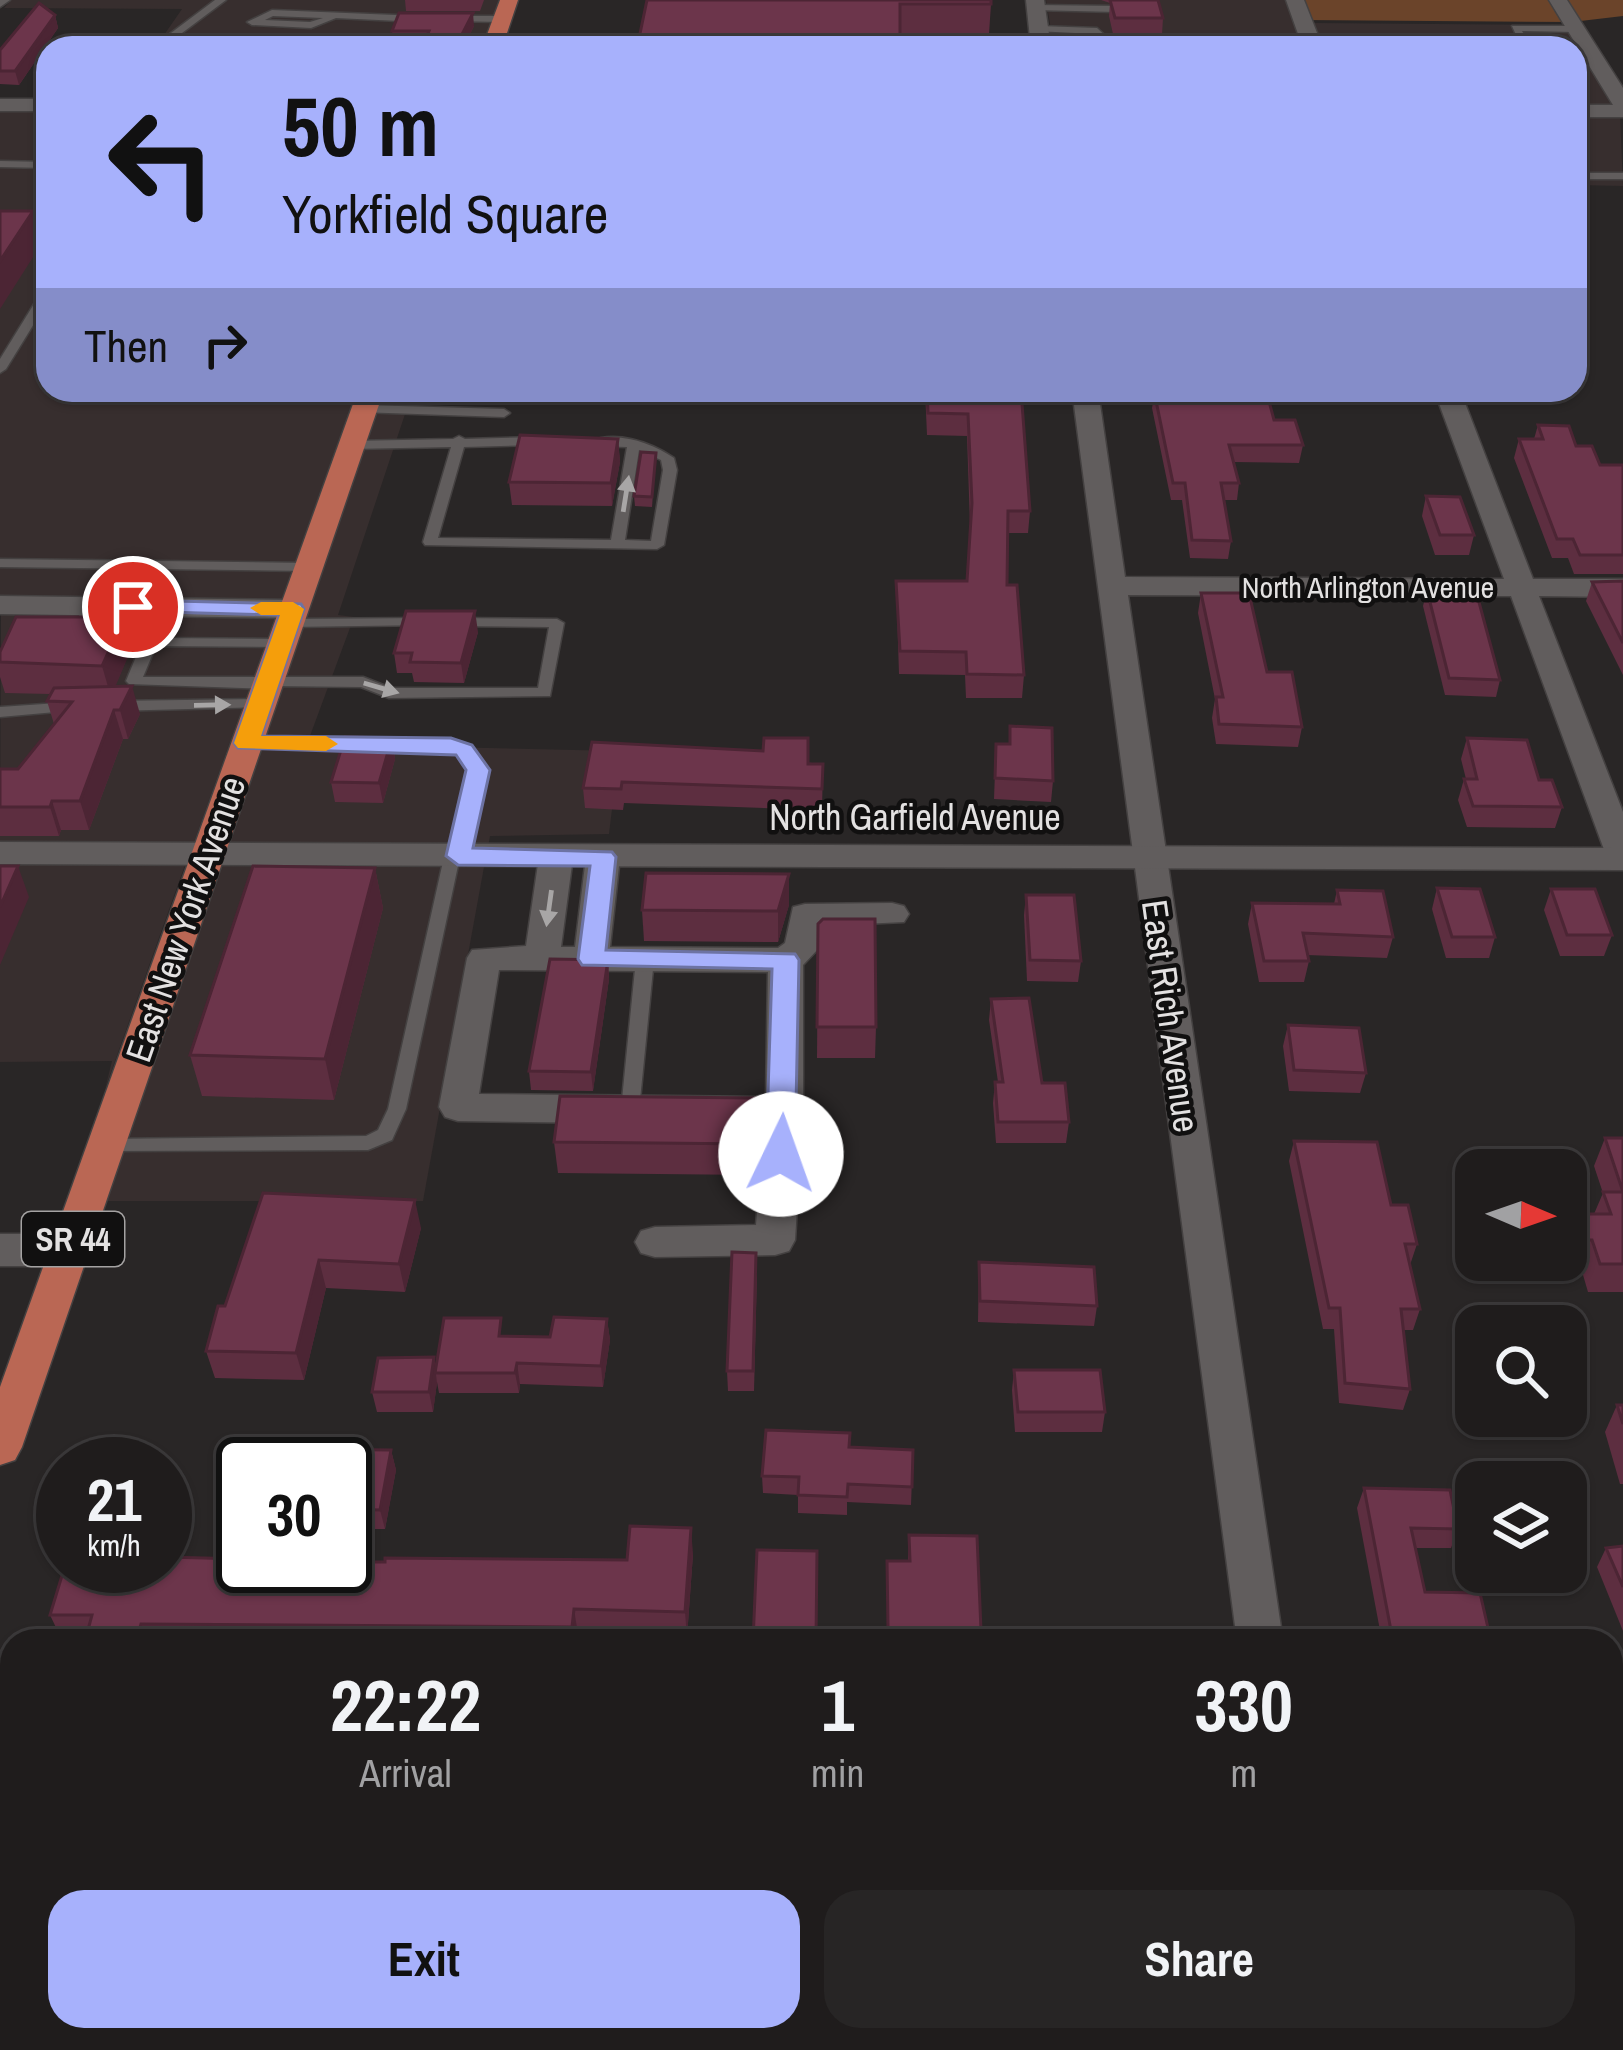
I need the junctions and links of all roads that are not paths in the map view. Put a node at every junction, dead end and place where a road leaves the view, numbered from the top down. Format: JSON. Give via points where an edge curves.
{"nodes":[{"id":1,"x":221,"y":0,"type":"edge"},
{"id":2,"x":1295,"y":0,"type":"edge"},
{"id":3,"x":1558,"y":0,"type":"edge"},
{"id":4,"x":509,"y":6,"type":"edge"},
{"id":5,"x":1116,"y":8,"type":"edge"},
{"id":6,"x":332,"y":18,"type":"junction"},
{"id":7,"x":1038,"y":27,"type":"edge"},
{"id":8,"x":1575,"y":28,"type":"junction"},
{"id":9,"x":172,"y":36,"type":"edge"},
{"id":10,"x":497,"y":36,"type":"edge"},
{"id":11,"x":1071,"y":36,"type":"edge"},
{"id":12,"x":1104,"y":36,"type":"edge"},
{"id":13,"x":1308,"y":36,"type":"edge"},
{"id":14,"x":1520,"y":36,"type":"edge"},
{"id":15,"x":1578,"y":36,"type":"edge"},
{"id":16,"x":1587,"y":63,"type":"edge"},
{"id":17,"x":0,"y":105,"type":"edge"},
{"id":18,"x":36,"y":105,"type":"edge"},
{"id":19,"x":1623,"y":108,"type":"edge"},
{"id":20,"x":1587,"y":110,"type":"edge"},
{"id":21,"x":0,"y":164,"type":"edge"},
{"id":22,"x":36,"y":165,"type":"edge"},
{"id":23,"x":1587,"y":176,"type":"edge"},
{"id":24,"x":1623,"y":176,"type":"edge"},
{"id":25,"x":36,"y":310,"type":"edge"},
{"id":26,"x":0,"y":369,"type":"edge"},
{"id":27,"x":367,"y":402,"type":"edge"},
{"id":28,"x":397,"y":402,"type":"edge"},
{"id":29,"x":1087,"y":402,"type":"edge"},
{"id":30,"x":1452,"y":402,"type":"edge"},
{"id":31,"x":504,"y":413,"type":"dead end"},
{"id":32,"x":459,"y":440,"type":"junction"},
{"id":33,"x":547,"y":442,"type":"edge"},
{"id":34,"x":568,"y":442,"type":"edge"},
{"id":35,"x":634,"y":443,"type":"junction"},
{"id":36,"x":351,"y":445,"type":"junction"},
{"id":37,"x":617,"y":544,"type":"junction"},
{"id":38,"x":0,"y":563,"type":"edge"},
{"id":39,"x":308,"y":566,"type":"junction"},
{"id":40,"x":1113,"y":586,"type":"junction"},
{"id":41,"x":1524,"y":587,"type":"junction"},
{"id":42,"x":1623,"y":588,"type":"edge"},
{"id":43,"x":0,"y":605,"type":"edge"},
{"id":44,"x":90,"y":606,"type":"junction"},
{"id":45,"x":288,"y":625,"type":"junction"},
{"id":46,"x":150,"y":642,"type":"junction"},
{"id":47,"x":265,"y":689,"type":"junction"},
{"id":48,"x":0,"y":712,"type":"edge"},
{"id":49,"x":246,"y":743,"type":"junction"},
{"id":50,"x":0,"y":853,"type":"edge"},
{"id":51,"x":207,"y":855,"type":"junction"},
{"id":52,"x":455,"y":856,"type":"junction"},
{"id":53,"x":1148,"y":856,"type":"junction"},
{"id":54,"x":556,"y":857,"type":"junction"},
{"id":55,"x":603,"y":857,"type":"junction"},
{"id":56,"x":1623,"y":857,"type":"edge"},
{"id":57,"x":892,"y":914,"type":"dead end"},
{"id":58,"x":542,"y":958,"type":"junction"},
{"id":59,"x":592,"y":959,"type":"junction"},
{"id":60,"x":645,"y":959,"type":"junction"},
{"id":61,"x":786,"y":960,"type":"junction"},
{"id":62,"x":630,"y":1110,"type":"junction"},
{"id":63,"x":784,"y":1111,"type":"junction"},
{"id":64,"x":106,"y":1146,"type":"junction"},
{"id":65,"x":655,"y":1242,"type":"dead end"},
{"id":66,"x":0,"y":1250,"type":"edge"},
{"id":67,"x":69,"y":1250,"type":"junction"},
{"id":68,"x":0,"y":1448,"type":"edge"},
{"id":69,"x":1258,"y":1629,"type":"edge"}],
"edges":[{"from":1,"to":9,"type":"lane"},
{"from":2,"to":13,"type":"street"},
{"from":3,"to":8,"type":"street"},
{"from":4,"to":6,"type":"lane"},
{"from":4,"to":10,"type":"main road"},
{"from":5,"to":7,"type":"lane"},
{"from":6,"to":6,"type":"lane","via":[[272,13],[252,22],[311,25]]},
{"from":7,"to":11,"type":"lane"},
{"from":7,"to":12,"type":"lane"},
{"from":8,"to":14,"type":"lane","via":[[1515,28]]},
{"from":8,"to":15,"type":"street"},
{"from":16,"to":19,"type":"street"},
{"from":17,"to":18,"type":"street"},
{"from":19,"to":20,"type":"street"},
{"from":21,"to":22,"type":"lane"},
{"from":23,"to":24,"type":"lane"},
{"from":25,"to":26,"type":"lane"},
{"from":27,"to":36,"type":"main road","name":"East New York Avenue","number":"SR 44"},
{"from":28,"to":31,"type":"lane"},
{"from":29,"to":40,"type":"street","name":"East Rich Avenue"},
{"from":30,"to":41,"type":"street"},
{"from":32,"to":33,"type":"lane"},
{"from":32,"to":36,"type":"lane"},
{"from":32,"to":37,"type":"lane","via":[[430,542]]},
{"from":34,"to":35,"type":"lane"},
{"from":37,"to":35,"type":"lane","one_way":true},
{"from":35,"to":37,"type":"lane","via":[[667,458],[670,470],[657,545]]},
{"from":36,"to":39,"type":"main road","name":"East New York Avenue","number":"SR 44"},
{"from":38,"to":39,"type":"lane"},
{"from":39,"to":45,"type":"main road","name":"East New York Avenue","number":"SR 44"},
{"from":40,"to":41,"type":"street","name":"North Arlington Avenue"},
{"from":40,"to":53,"type":"street","name":"East Rich Avenue"},
{"from":41,"to":42,"type":"street","name":"North Arlington Avenue"},
{"from":41,"to":56,"type":"street"},
{"from":43,"to":44,"type":"street"},
{"from":44,"to":45,"type":"street"},
{"from":44,"to":46,"type":"lane","via":[[82,626],[156,626]]},
{"from":45,"to":46,"type":"lane"},
{"from":45,"to":47,"type":"main road","name":"East New York Avenue","number":"SR 44"},
{"from":47,"to":45,"type":"lane","one_way":true,"via":[[363,682],[389,693],[545,694],[560,627]]},
{"from":46,"to":47,"type":"lane","via":[[134,682]]},
{"from":48,"to":47,"type":"lane","one_way":true,"via":[[164,706]]},
{"from":47,"to":49,"type":"main road","name":"East New York Avenue","number":"SR 44"},
{"from":49,"to":51,"type":"main road","name":"East New York Avenue","number":"SR 44"},
{"from":49,"to":52,"type":"lane","via":[[464,750],[478,770]]},
{"from":50,"to":51,"type":"street","name":"North Garfield Avenue"},
{"from":51,"to":52,"type":"street","name":"North Garfield Avenue"},
{"from":51,"to":64,"type":"main road","name":"East New York Avenue","number":"SR 44"},
{"from":52,"to":54,"type":"street","name":"North Garfield Avenue"},
{"from":52,"to":64,"type":"lane","via":[[385,1135],[368,1143]]},
{"from":53,"to":55,"type":"street","name":"North Garfield Avenue"},
{"from":53,"to":56,"type":"street","name":"North Garfield Avenue"},
{"from":53,"to":69,"type":"street","name":"East Rich Avenue"},
{"from":54,"to":55,"type":"street","name":"North Garfield Avenue"},
{"from":54,"to":58,"type":"street","one_way":true},
{"from":55,"to":59,"type":"street"},
{"from":57,"to":61,"type":"street","via":[[805,915],[802,948]]},
{"from":58,"to":59,"type":"street"},
{"from":58,"to":62,"type":"street","via":[[484,958],[458,1107]]},
{"from":59,"to":60,"type":"street"},
{"from":60,"to":61,"type":"street"},
{"from":60,"to":62,"type":"lane"},
{"from":61,"to":63,"type":"street"},
{"from":62,"to":63,"type":"street"},
{"from":63,"to":65,"type":"street","via":[[775,1240]]},
{"from":64,"to":67,"type":"main road","name":"East New York Avenue","number":"SR 44"},
{"from":66,"to":67,"type":"street"},
{"from":67,"to":68,"type":"main road","name":"East New York Avenue","number":"SR 44"}]}
